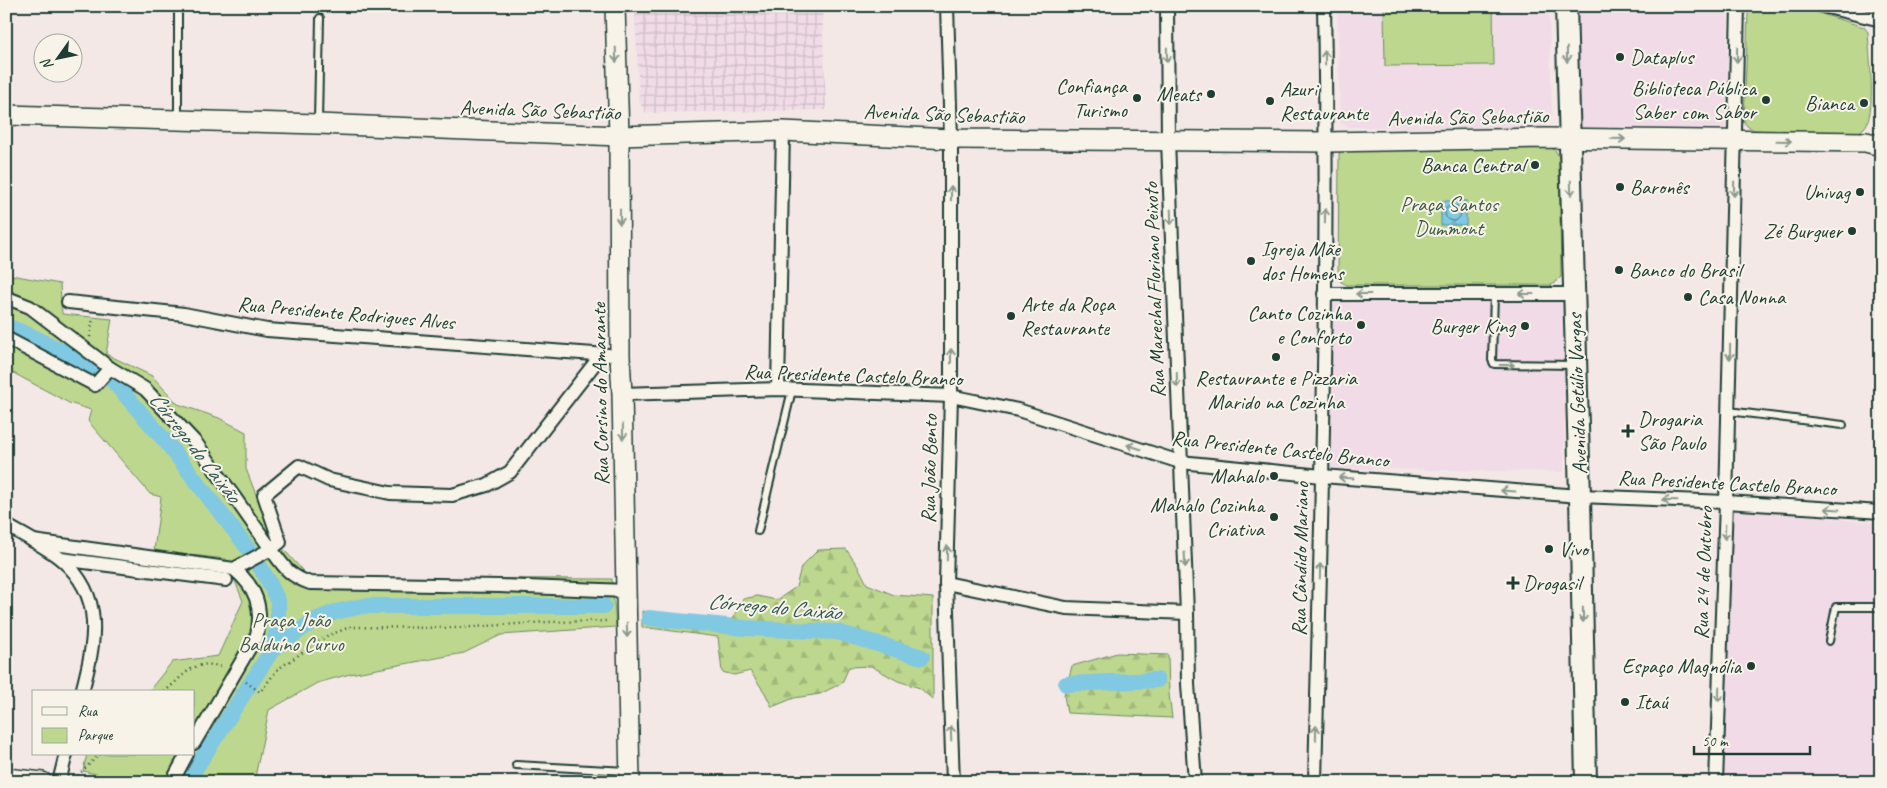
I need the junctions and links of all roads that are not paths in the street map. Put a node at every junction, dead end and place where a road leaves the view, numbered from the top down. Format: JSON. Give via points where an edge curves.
{"nodes":[{"id":1,"x":178,"y":6,"type":"edge"},
{"id":2,"x":614,"y":6,"type":"edge"},
{"id":3,"x":946,"y":6,"type":"edge"},
{"id":4,"x":1167,"y":6,"type":"edge"},
{"id":5,"x":1324,"y":6,"type":"edge"},
{"id":6,"x":1566,"y":6,"type":"edge"},
{"id":7,"x":1738,"y":6,"type":"edge"},
{"id":8,"x":1823,"y":6,"type":"edge"},
{"id":9,"x":320,"y":18,"type":"dead end"},
{"id":10,"x":1881,"y":20,"type":"edge"},
{"id":11,"x":6,"y":115,"type":"edge"},
{"id":12,"x":178,"y":120,"type":"junction"},
{"id":13,"x":318,"y":124,"type":"junction"},
{"id":14,"x":783,"y":131,"type":"junction"},
{"id":15,"x":619,"y":136,"type":"junction"},
{"id":16,"x":950,"y":139,"type":"junction"},
{"id":17,"x":1570,"y":139,"type":"junction"},
{"id":18,"x":1168,"y":141,"type":"junction"},
{"id":19,"x":1735,"y":141,"type":"junction"},
{"id":20,"x":1327,"y":142,"type":"junction"},
{"id":21,"x":1881,"y":146,"type":"edge"},
{"id":22,"x":1324,"y":294,"type":"junction"},
{"id":23,"x":1494,"y":294,"type":"junction"},
{"id":24,"x":1574,"y":294,"type":"junction"},
{"id":25,"x":6,"y":300,"type":"edge"},
{"id":26,"x":68,"y":302,"type":"dead end"},
{"id":27,"x":6,"y":338,"type":"edge"},
{"id":28,"x":611,"y":355,"type":"junction"},
{"id":29,"x":1575,"y":365,"type":"junction"},
{"id":30,"x":110,"y":368,"type":"junction"},
{"id":31,"x":778,"y":389,"type":"junction"},
{"id":32,"x":792,"y":390,"type":"junction"},
{"id":33,"x":622,"y":394,"type":"junction"},
{"id":34,"x":951,"y":396,"type":"junction"},
{"id":35,"x":1728,"y":411,"type":"junction"},
{"id":36,"x":1843,"y":426,"type":"dead end"},
{"id":37,"x":1180,"y":462,"type":"junction"},
{"id":38,"x":1322,"y":476,"type":"junction"},
{"id":39,"x":1580,"y":496,"type":"junction"},
{"id":40,"x":1726,"y":502,"type":"junction"},
{"id":41,"x":1881,"y":512,"type":"edge"},
{"id":42,"x":6,"y":524,"type":"edge"},
{"id":43,"x":758,"y":531,"type":"dead end"},
{"id":44,"x":33,"y":542,"type":"junction"},
{"id":45,"x":266,"y":552,"type":"junction"},
{"id":46,"x":61,"y":559,"type":"junction"},
{"id":47,"x":230,"y":575,"type":"junction"},
{"id":48,"x":946,"y":583,"type":"junction"},
{"id":49,"x":626,"y":590,"type":"junction"},
{"id":50,"x":1881,"y":607,"type":"edge"},
{"id":51,"x":1187,"y":613,"type":"junction"},
{"id":52,"x":1829,"y":641,"type":"dead end"},
{"id":53,"x":82,"y":690,"type":"edge"},
{"id":54,"x":195,"y":742,"type":"edge"},
{"id":55,"x":66,"y":756,"type":"edge"},
{"id":56,"x":187,"y":756,"type":"edge"},
{"id":57,"x":516,"y":765,"type":"dead end"},
{"id":58,"x":630,"y":776,"type":"edge"},
{"id":59,"x":6,"y":778,"type":"edge"},
{"id":60,"x":42,"y":782,"type":"edge"},
{"id":61,"x":59,"y":782,"type":"edge"},
{"id":62,"x":172,"y":782,"type":"edge"},
{"id":63,"x":952,"y":782,"type":"edge"},
{"id":64,"x":1195,"y":782,"type":"edge"},
{"id":65,"x":1315,"y":782,"type":"edge"},
{"id":66,"x":1586,"y":782,"type":"edge"},
{"id":67,"x":1716,"y":782,"type":"edge"}],
"edges":[{"from":1,"to":12,"type":"lane"},
{"from":2,"to":15,"type":"street","name":"Rua Corsino do Amarante","one_way":true},
{"from":3,"to":16,"type":"street","name":"Rua João Bento"},
{"from":4,"to":18,"type":"street","name":"Rua Marechal Floriano Peixoto","one_way":true},
{"from":20,"to":5,"type":"street","name":"Rua Cândido Mariano","one_way":true},
{"from":6,"to":17,"type":"main road","name":"Avenida Getúlio Vargas","one_way":true},
{"from":7,"to":19,"type":"street","name":"Rua 24 de Outubro","one_way":true},
{"from":8,"to":10,"type":"street"},
{"from":9,"to":13,"type":"lane"},
{"from":11,"to":12,"type":"street","name":"Avenida São Sebastião"},
{"from":12,"to":13,"type":"street","name":"Avenida São Sebastião"},
{"from":13,"to":15,"type":"street","name":"Avenida São Sebastião"},
{"from":14,"to":15,"type":"street","name":"Avenida São Sebastião"},
{"from":14,"to":16,"type":"street","name":"Avenida São Sebastião"},
{"from":14,"to":31,"type":"street"},
{"from":15,"to":28,"type":"street","name":"Rua Corsino do Amarante","one_way":true},
{"from":16,"to":18,"type":"street","name":"Avenida São Sebastião"},
{"from":34,"to":16,"type":"street","name":"Rua João Bento","one_way":true},
{"from":17,"to":19,"type":"street","name":"Avenida São Sebastião","one_way":true},
{"from":17,"to":20,"type":"street","name":"Avenida São Sebastião"},
{"from":17,"to":24,"type":"main road","name":"Avenida Getúlio Vargas","one_way":true},
{"from":18,"to":20,"type":"street","name":"Avenida São Sebastião"},
{"from":18,"to":37,"type":"street","name":"Rua Marechal Floriano Peixoto","one_way":true},
{"from":19,"to":21,"type":"street","name":"Avenida São Sebastião","one_way":true,"via":[[1866,142]]},
{"from":19,"to":35,"type":"street","name":"Rua 24 de Outubro","one_way":true},
{"from":22,"to":20,"type":"street","name":"Rua Cândido Mariano","one_way":true},
{"from":23,"to":22,"type":"street","one_way":true},
{"from":22,"to":38,"type":"street","name":"Rua Cândido Mariano"},
{"from":24,"to":23,"type":"street","one_way":true},
{"from":23,"to":29,"type":"lane","one_way":true,"via":[[1494,364]]},
{"from":24,"to":29,"type":"main road","name":"Avenida Getúlio Vargas"},
{"from":25,"to":30,"type":"street","via":[[30,308]]},
{"from":26,"to":28,"type":"street","name":"Rua Presidente Rodrigues Alves","via":[[184,314],[267,330]]},
{"from":27,"to":30,"type":"street","via":[[95,385]]},
{"from":28,"to":33,"type":"street","name":"Rua Corsino do Amarante"},
{"from":28,"to":45,"type":"street","via":[[510,472],[487,485],[452,495],[390,493],[329,480],[299,466],[264,495],[280,542]]},
{"from":29,"to":39,"type":"main road","name":"Avenida Getúlio Vargas"},
{"from":30,"to":45,"type":"street","via":[[145,389],[196,443]]},
{"from":31,"to":32,"type":"street","name":"Rua Presidente Castelo Branco"},
{"from":31,"to":33,"type":"street","name":"Rua Presidente Castelo Branco"},
{"from":32,"to":34,"type":"street","name":"Rua Presidente Castelo Branco"},
{"from":32,"to":43,"type":"lane"},
{"from":33,"to":49,"type":"street","name":"Rua Corsino do Amarante","one_way":true},
{"from":37,"to":34,"type":"street","name":"Rua Presidente Castelo Branco","one_way":true,"via":[[1018,410]]},
{"from":48,"to":34,"type":"street","name":"Rua João Bento","one_way":true},
{"from":35,"to":36,"type":"lane"},
{"from":35,"to":40,"type":"street","name":"Rua 24 de Outubro"},
{"from":37,"to":38,"type":"street","name":"Rua Presidente Castelo Branco"},
{"from":37,"to":51,"type":"street","name":"Rua Marechal Floriano Peixoto","one_way":true},
{"from":39,"to":38,"type":"street","name":"Rua Presidente Castelo Branco","one_way":true},
{"from":65,"to":38,"type":"street","name":"Rua Cândido Mariano","one_way":true},
{"from":40,"to":39,"type":"street","name":"Rua Presidente Castelo Branco","one_way":true},
{"from":39,"to":66,"type":"main road","name":"Avenida Getúlio Vargas","one_way":true},
{"from":41,"to":40,"type":"street","name":"Rua Presidente Castelo Branco","one_way":true},
{"from":40,"to":67,"type":"street","name":"Rua 24 de Outubro","one_way":true},
{"from":42,"to":44,"type":"street"},
{"from":44,"to":46,"type":"street"},
{"from":44,"to":47,"type":"street"},
{"from":45,"to":47,"type":"street"},
{"from":45,"to":49,"type":"street","via":[[289,574],[310,583]]},
{"from":46,"to":47,"type":"street"},
{"from":46,"to":53,"type":"street","via":[[84,584],[94,618],[90,660]]},
{"from":47,"to":54,"type":"street","via":[[251,587],[258,603],[260,620],[240,678]]},
{"from":48,"to":51,"type":"street","via":[[1066,608]]},
{"from":63,"to":48,"type":"street","name":"Rua João Bento","one_way":true},
{"from":49,"to":58,"type":"street","name":"Rua Corsino do Amarante","one_way":true},
{"from":50,"to":52,"type":"lane","via":[[1836,607]]},
{"from":51,"to":64,"type":"street","name":"Rua Marechal Floriano Peixoto"},
{"from":55,"to":61,"type":"street"},
{"from":56,"to":62,"type":"street"},
{"from":57,"to":58,"type":"lane"},
{"from":59,"to":60,"type":"street"}]}
